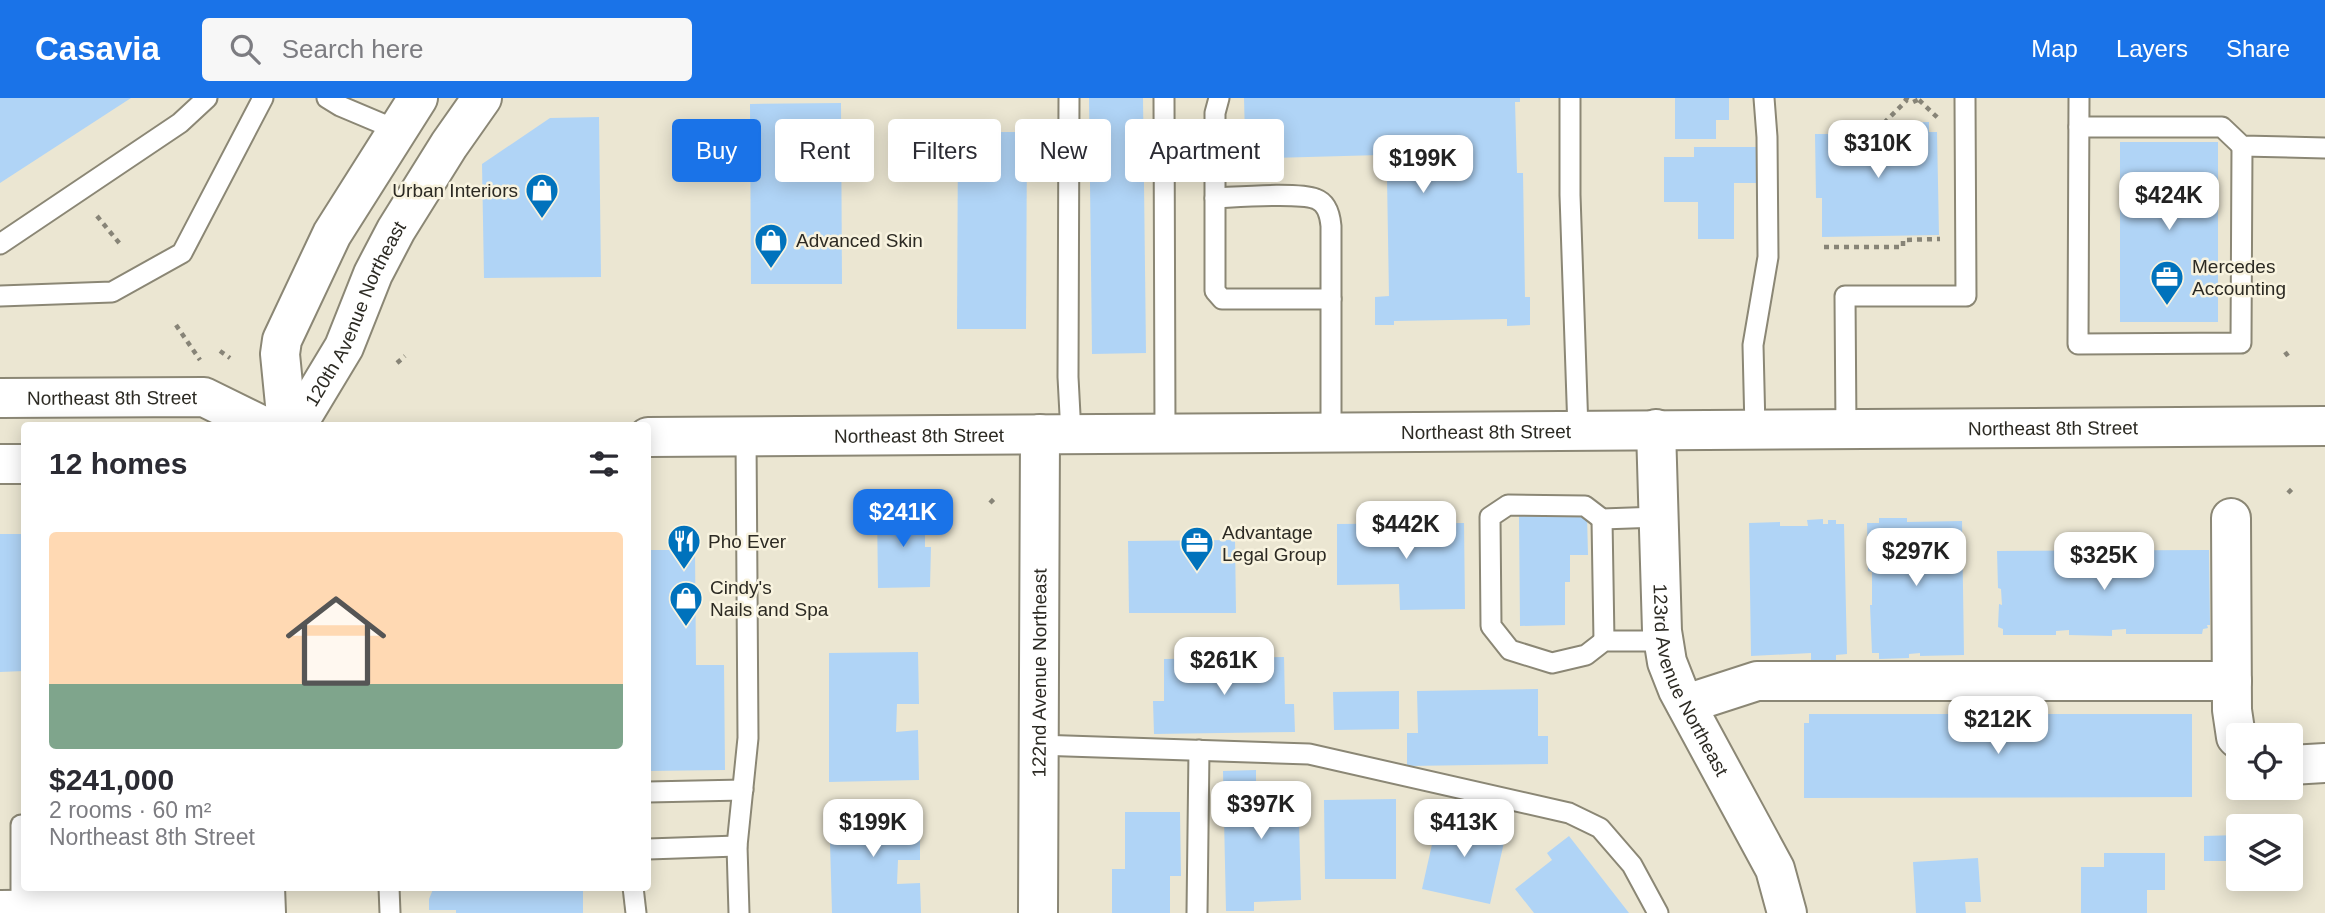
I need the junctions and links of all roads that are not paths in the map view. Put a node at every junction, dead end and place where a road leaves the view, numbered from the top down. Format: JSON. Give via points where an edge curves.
{"nodes":[{"id":1,"x":207,"y":98,"type":"edge"},
{"id":2,"x":263,"y":98,"type":"edge"},
{"id":3,"x":327,"y":98,"type":"edge"},
{"id":4,"x":418,"y":98,"type":"edge"},
{"id":5,"x":482,"y":98,"type":"edge"},
{"id":6,"x":1069,"y":98,"type":"edge"},
{"id":7,"x":1164,"y":98,"type":"edge"},
{"id":8,"x":1220,"y":98,"type":"edge"},
{"id":9,"x":1570,"y":98,"type":"edge"},
{"id":10,"x":1764,"y":98,"type":"edge"},
{"id":11,"x":1965,"y":98,"type":"edge"},
{"id":12,"x":2079,"y":98,"type":"edge"},
{"id":13,"x":2078,"y":127,"type":"junction"},
{"id":14,"x":397,"y":130,"type":"junction"},
{"id":15,"x":2242,"y":146,"type":"junction"},
{"id":16,"x":2325,"y":148,"type":"edge"},
{"id":17,"x":1215,"y":198,"type":"junction"},
{"id":18,"x":0,"y":244,"type":"edge"},
{"id":19,"x":0,"y":296,"type":"edge"},
{"id":20,"x":1332,"y":299,"type":"junction"},
{"id":21,"x":0,"y":398,"type":"edge"},
{"id":22,"x":255,"y":422,"type":"edge"},
{"id":23,"x":287,"y":422,"type":"edge"},
{"id":24,"x":299,"y":422,"type":"edge"},
{"id":25,"x":2325,"y":426,"type":"edge"},
{"id":26,"x":1656,"y":429,"type":"junction"},
{"id":27,"x":1755,"y":429,"type":"junction"},
{"id":28,"x":1846,"y":429,"type":"junction"},
{"id":29,"x":1578,"y":430,"type":"junction"},
{"id":30,"x":1331,"y":432,"type":"junction"},
{"id":31,"x":1165,"y":433,"type":"junction"},
{"id":32,"x":1055,"y":434,"type":"junction"},
{"id":33,"x":746,"y":436,"type":"junction"},
{"id":34,"x":651,"y":437,"type":"edge"},
{"id":35,"x":0,"y":464,"type":"edge"},
{"id":36,"x":21,"y":464,"type":"edge"},
{"id":37,"x":1659,"y":517,"type":"junction"},
{"id":38,"x":2231,"y":518,"type":"dead end"},
{"id":39,"x":1602,"y":519,"type":"junction"},
{"id":40,"x":1604,"y":641,"type":"junction"},
{"id":41,"x":1664,"y":641,"type":"junction"},
{"id":42,"x":2232,"y":681,"type":"junction"},
{"id":43,"x":1686,"y":704,"type":"junction"},
{"id":44,"x":2233,"y":723,"type":"edge"},
{"id":45,"x":1037,"y":745,"type":"junction"},
{"id":46,"x":1199,"y":750,"type":"junction"},
{"id":47,"x":2325,"y":763,"type":"edge"},
{"id":48,"x":2303,"y":764,"type":"edge"},
{"id":49,"x":743,"y":790,"type":"junction"},
{"id":50,"x":651,"y":792,"type":"edge"},
{"id":51,"x":21,"y":825,"type":"dead end"},
{"id":52,"x":737,"y":846,"type":"junction"},
{"id":53,"x":651,"y":849,"type":"edge"},
{"id":54,"x":390,"y":891,"type":"edge"},
{"id":55,"x":633,"y":891,"type":"edge"},
{"id":56,"x":266,"y":902,"type":"edge"},
{"id":57,"x":14,"y":911,"type":"edge"},
{"id":58,"x":390,"y":913,"type":"edge"},
{"id":59,"x":636,"y":913,"type":"edge"},
{"id":60,"x":738,"y":913,"type":"edge"},
{"id":61,"x":1038,"y":913,"type":"edge"},
{"id":62,"x":1197,"y":913,"type":"edge"},
{"id":63,"x":1658,"y":913,"type":"edge"},
{"id":64,"x":1787,"y":913,"type":"edge"}],
"edges":[{"from":1,"to":18,"type":"lane","via":[[180,124]]},
{"from":2,"to":19,"type":"lane","via":[[182,253],[112,292]]},
{"from":3,"to":14,"type":"lane"},
{"from":4,"to":14,"type":"main road","name":"120th Avenue Northeast"},
{"from":5,"to":24,"type":"main road","name":"120th Avenue Northeast","via":[[396,230],[344,347]]},
{"from":6,"to":32,"type":"lane","via":[[1068,377]]},
{"from":7,"to":31,"type":"lane"},
{"from":8,"to":17,"type":"lane","via":[[1215,113]]},
{"from":9,"to":29,"type":"lane"},
{"from":10,"to":27,"type":"lane","via":[[1768,257],[1753,345]]},
{"from":11,"to":28,"type":"lane","via":[[1966,296],[1845,296]]},
{"from":12,"to":13,"type":"lane"},
{"from":13,"to":15,"type":"lane","via":[[2222,127]]},
{"from":13,"to":15,"type":"lane","via":[[2078,344],[2241,343]]},
{"from":14,"to":23,"type":"main road","name":"120th Avenue Northeast","via":[[332,234],[282,340]]},
{"from":15,"to":16,"type":"lane"},
{"from":17,"to":20,"type":"lane","via":[[1318,199],[1329,211],[1332,226]]},
{"from":17,"to":20,"type":"lane","via":[[1215,291],[1222,299]]},
{"from":20,"to":30,"type":"lane"},
{"from":21,"to":22,"type":"main road","name":"Northeast 8th Street","via":[[204,397]]},
{"from":25,"to":28,"type":"main road","name":"Northeast 8th Street"},
{"from":26,"to":27,"type":"main road","name":"Northeast 8th Street"},
{"from":26,"to":29,"type":"main road","name":"Northeast 8th Street"},
{"from":26,"to":37,"type":"main road","name":"123rd Avenue Northeast"},
{"from":27,"to":28,"type":"main road","name":"Northeast 8th Street"},
{"from":29,"to":30,"type":"main road","name":"Northeast 8th Street"},
{"from":30,"to":31,"type":"main road","name":"Northeast 8th Street"},
{"from":31,"to":32,"type":"main road","name":"Northeast 8th Street"},
{"from":32,"to":33,"type":"main road","name":"Northeast 8th Street"},
{"from":32,"to":45,"type":"main road","name":"122nd Avenue Northeast"},
{"from":33,"to":34,"type":"main road","name":"Northeast 8th Street"},
{"from":33,"to":49,"type":"lane","via":[[748,738]]},
{"from":35,"to":36,"type":"main road"},
{"from":37,"to":39,"type":"lane"},
{"from":37,"to":41,"type":"main road","name":"123rd Avenue Northeast"},
{"from":38,"to":42,"type":"main road"},
{"from":39,"to":40,"type":"lane"},
{"from":39,"to":40,"type":"lane","via":[[1585,506],[1508,505],[1490,517],[1491,626],[1510,650],[1552,663],[1586,655]]},
{"from":40,"to":41,"type":"lane"},
{"from":41,"to":43,"type":"main road","name":"123rd Avenue Northeast","via":[[1667,662]]},
{"from":42,"to":43,"type":"main road","via":[[1757,681]]},
{"from":42,"to":44,"type":"main road"},
{"from":43,"to":64,"type":"main road","name":"123rd Avenue Northeast","via":[[1775,869]]},
{"from":45,"to":46,"type":"lane"},
{"from":45,"to":61,"type":"main road","name":"122nd Avenue Northeast"},
{"from":46,"to":62,"type":"lane"},
{"from":46,"to":63,"type":"lane","via":[[1309,754],[1569,813],[1600,828],[1632,865]]},
{"from":47,"to":48,"type":"main road"},
{"from":49,"to":50,"type":"lane"},
{"from":49,"to":52,"type":"lane"},
{"from":51,"to":57,"type":"lane"},
{"from":52,"to":53,"type":"lane"},
{"from":52,"to":60,"type":"lane"},
{"from":54,"to":58,"type":"lane"},
{"from":55,"to":59,"type":"lane"},
{"from":56,"to":57,"type":"main road"}]}
